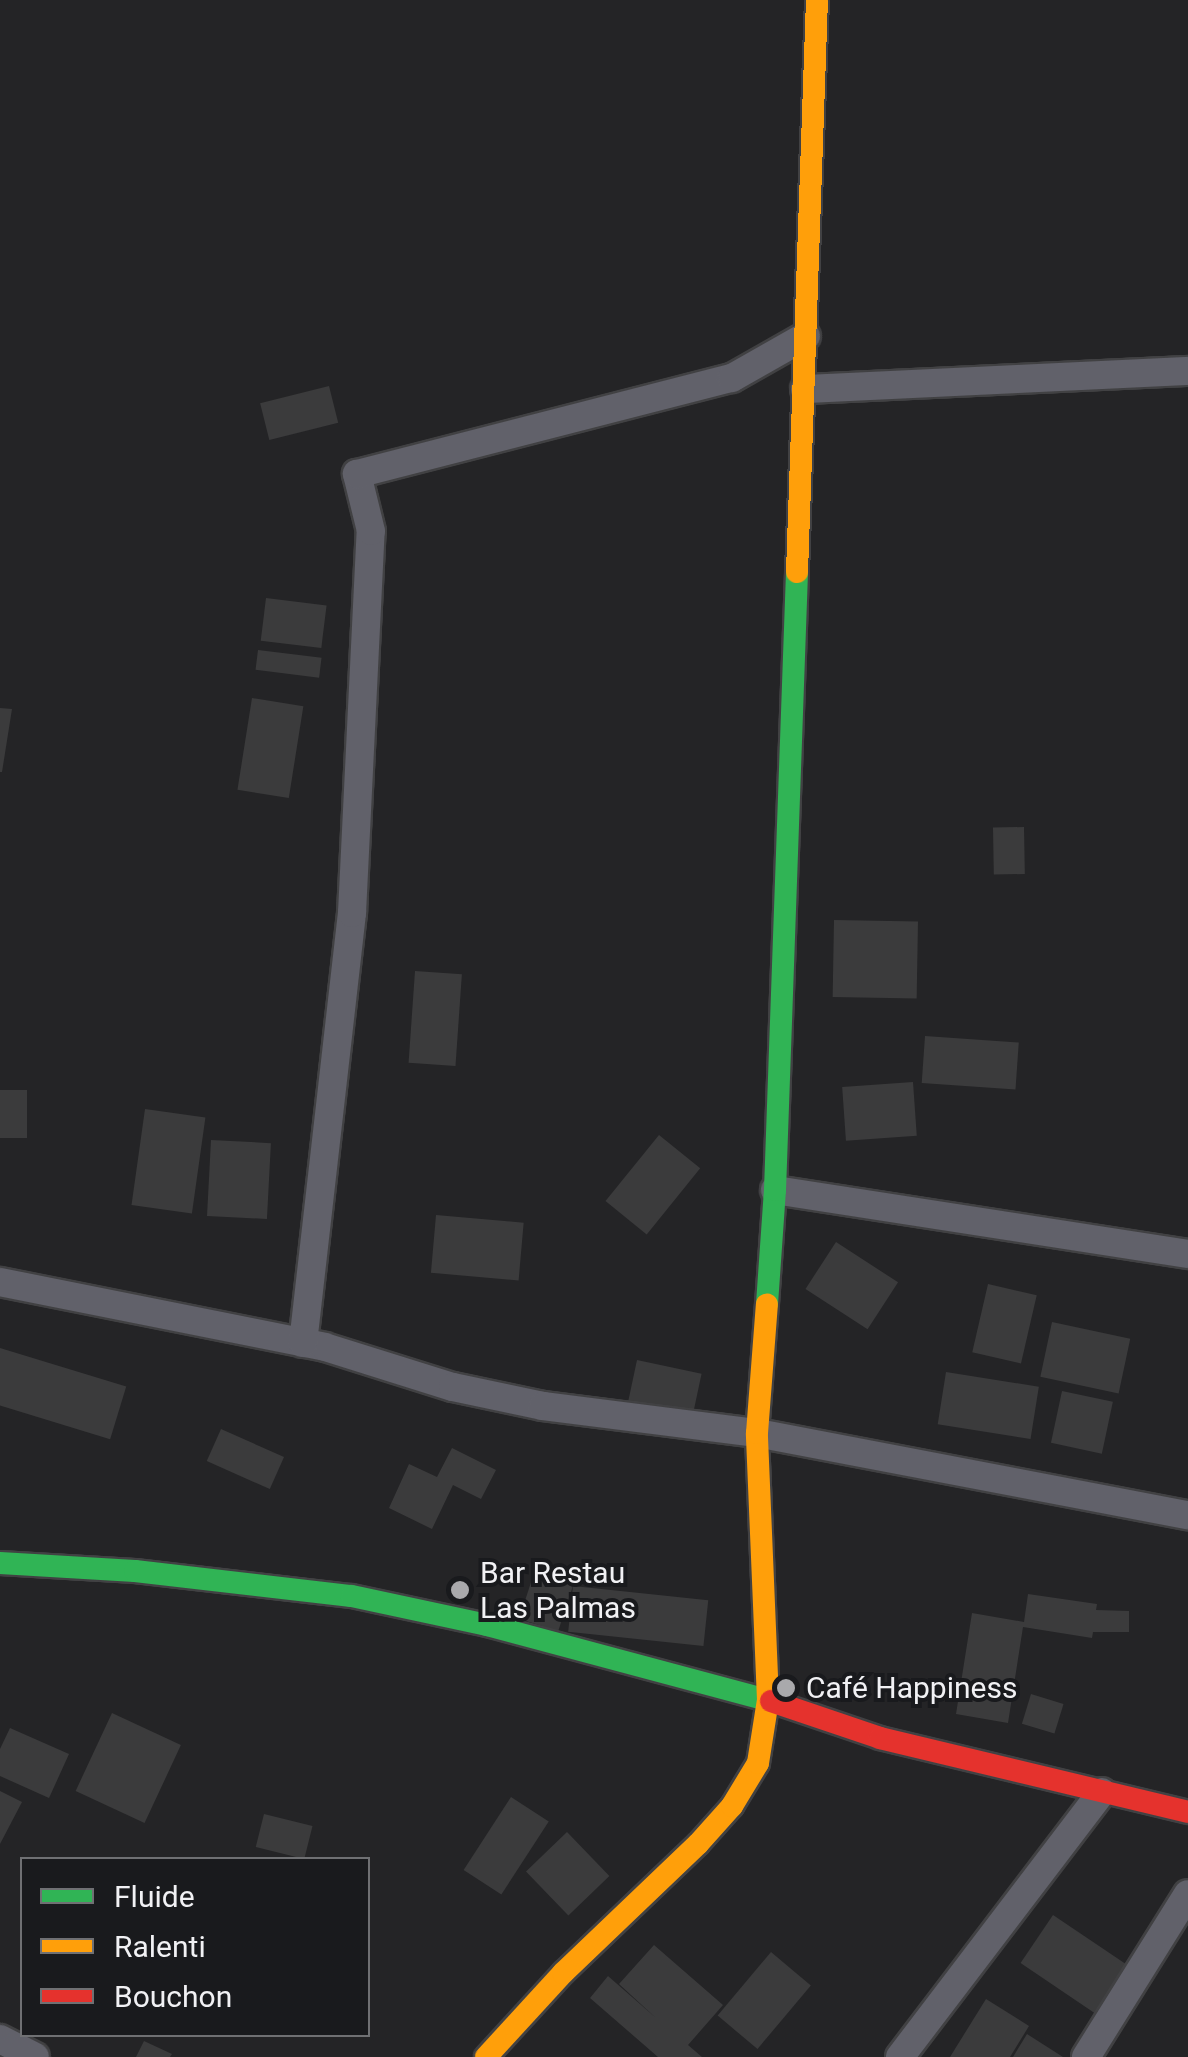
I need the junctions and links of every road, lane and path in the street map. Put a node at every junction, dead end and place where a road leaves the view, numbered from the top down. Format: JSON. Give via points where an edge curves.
{"nodes":[{"id":1,"x":817,"y":0,"type":"edge"},
{"id":2,"x":806,"y":336,"type":"junction"},
{"id":3,"x":1188,"y":371,"type":"edge"},
{"id":4,"x":804,"y":390,"type":"junction"},
{"id":5,"x":775,"y":1190,"type":"junction"},
{"id":6,"x":1188,"y":1254,"type":"edge"},
{"id":7,"x":0,"y":1282,"type":"edge"},
{"id":8,"x":303,"y":1342,"type":"junction"},
{"id":9,"x":757,"y":1433,"type":"junction"},
{"id":10,"x":1188,"y":1515,"type":"edge"},
{"id":11,"x":0,"y":1563,"type":"edge"},
{"id":12,"x":768,"y":1700,"type":"junction"},
{"id":13,"x":1102,"y":1792,"type":"junction"},
{"id":14,"x":1188,"y":1812,"type":"edge"},
{"id":15,"x":1188,"y":1894,"type":"edge"},
{"id":16,"x":0,"y":2038,"type":"edge"},
{"id":17,"x":35,"y":2057,"type":"edge"},
{"id":18,"x":486,"y":2057,"type":"edge"},
{"id":19,"x":900,"y":2057,"type":"edge"},
{"id":20,"x":1086,"y":2057,"type":"edge"}],
"edges":[{"from":1,"to":2,"type":"street"},
{"from":2,"to":4,"type":"street"},
{"from":2,"to":8,"type":"street","via":[[732,378],[357,474],[372,531],[352,912]]},
{"from":3,"to":4,"type":"street"},
{"from":4,"to":5,"type":"street"},
{"from":5,"to":6,"type":"street"},
{"from":5,"to":9,"type":"street"},
{"from":7,"to":8,"type":"street"},
{"from":8,"to":9,"type":"street","via":[[543,1406]]},
{"from":9,"to":10,"type":"street"},
{"from":9,"to":12,"type":"street"},
{"from":11,"to":12,"type":"street","via":[[352,1596]]},
{"from":12,"to":13,"type":"street","via":[[880,1738]]},
{"from":12,"to":18,"type":"street","via":[[758,1764],[732,1806]]},
{"from":13,"to":14,"type":"street"},
{"from":13,"to":19,"type":"street"},
{"from":15,"to":20,"type":"street"},
{"from":16,"to":17,"type":"street"}]}
